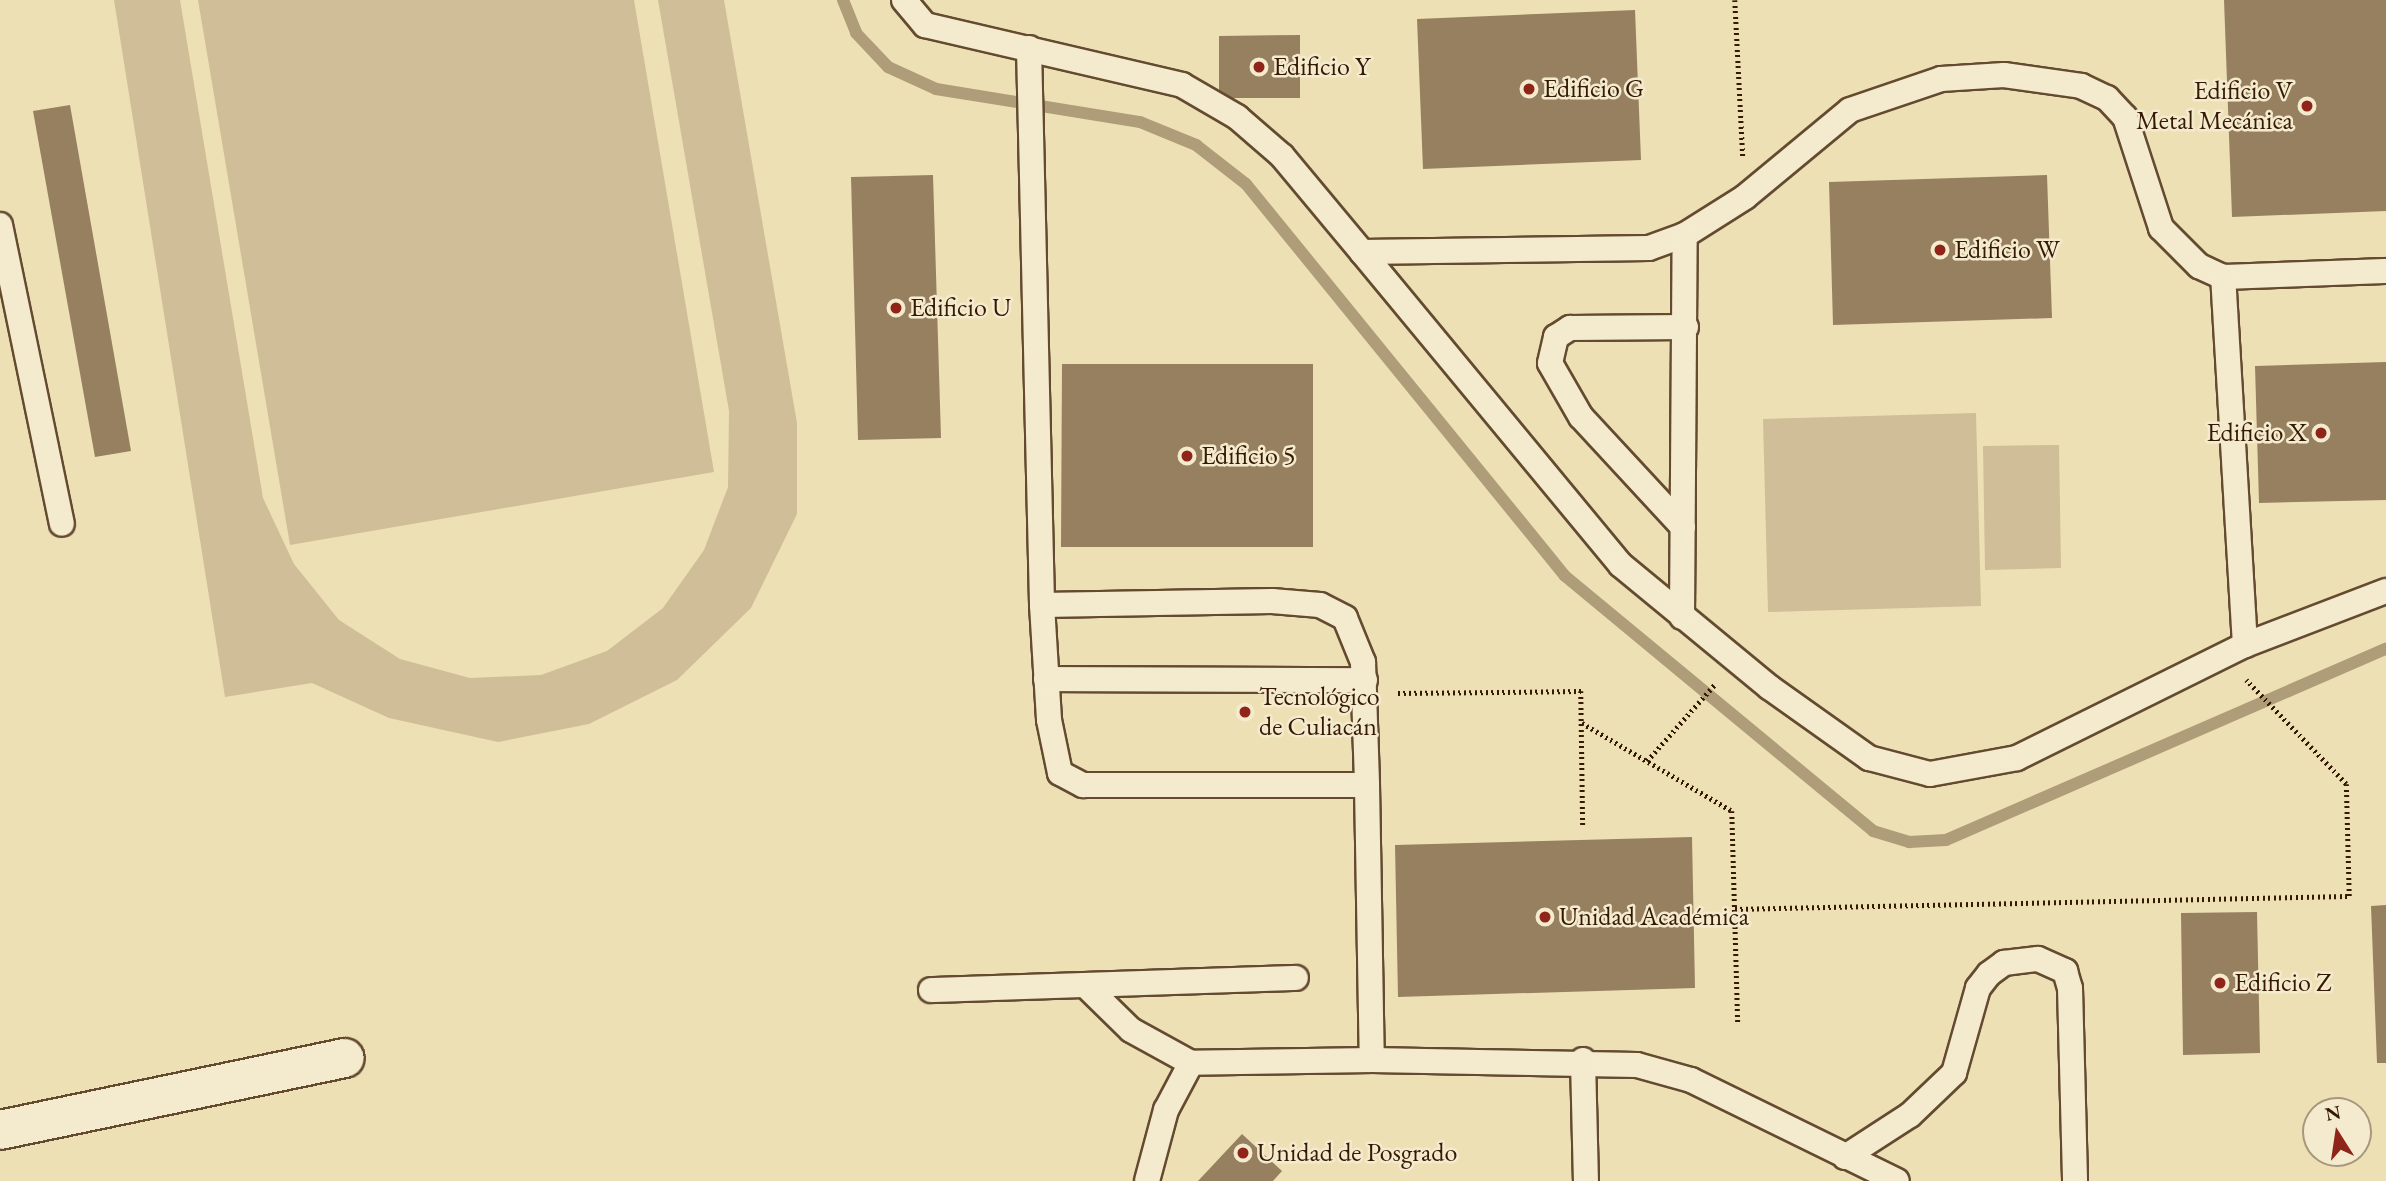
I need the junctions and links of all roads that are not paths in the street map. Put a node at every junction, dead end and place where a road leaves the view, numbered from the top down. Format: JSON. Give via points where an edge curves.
{"nodes":[{"id":1,"x":904,"y":0,"type":"edge"},
{"id":2,"x":1029,"y":59,"type":"junction"},
{"id":3,"x":0,"y":225,"type":"edge"},
{"id":4,"x":1685,"y":235,"type":"junction"},
{"id":5,"x":1362,"y":252,"type":"junction"},
{"id":6,"x":2386,"y":271,"type":"edge"},
{"id":7,"x":2222,"y":277,"type":"junction"},
{"id":8,"x":1686,"y":327,"type":"junction"},
{"id":9,"x":62,"y":524,"type":"dead end"},
{"id":10,"x":1683,"y":527,"type":"junction"},
{"id":11,"x":2386,"y":591,"type":"edge"},
{"id":12,"x":1042,"y":605,"type":"junction"},
{"id":13,"x":1682,"y":617,"type":"junction"},
{"id":14,"x":2245,"y":645,"type":"junction"},
{"id":15,"x":1046,"y":679,"type":"junction"},
{"id":16,"x":1366,"y":687,"type":"junction"},
{"id":17,"x":1367,"y":785,"type":"junction"},
{"id":18,"x":1296,"y":978,"type":"dead end"},
{"id":19,"x":1085,"y":985,"type":"junction"},
{"id":20,"x":931,"y":990,"type":"dead end"},
{"id":21,"x":345,"y":1058,"type":"dead end"},
{"id":22,"x":1372,"y":1060,"type":"junction"},
{"id":23,"x":1583,"y":1060,"type":"junction"},
{"id":24,"x":1191,"y":1063,"type":"junction"},
{"id":25,"x":0,"y":1129,"type":"edge"},
{"id":26,"x":1844,"y":1157,"type":"junction"},
{"id":27,"x":1147,"y":1181,"type":"edge"},
{"id":28,"x":1586,"y":1181,"type":"edge"},
{"id":29,"x":1896,"y":1181,"type":"edge"},
{"id":30,"x":2075,"y":1181,"type":"edge"}],
"edges":[{"from":1,"to":2,"type":"lane","via":[[925,25]]},
{"from":2,"to":5,"type":"lane","via":[[1182,85],[1237,117],[1282,156]]},
{"from":2,"to":12,"type":"lane"},
{"from":3,"to":9,"type":"lane"},
{"from":4,"to":5,"type":"lane","via":[[1649,248]]},
{"from":4,"to":7,"type":"lane","via":[[1745,197],[1850,110],[1889,93],[1941,79],[2032,76],[2107,98],[2125,117],[2161,228],[2181,254]]},
{"from":4,"to":8,"type":"lane"},
{"from":5,"to":13,"type":"lane","via":[[1621,565]]},
{"from":6,"to":7,"type":"lane"},
{"from":7,"to":14,"type":"lane"},
{"from":8,"to":10,"type":"lane"},
{"from":8,"to":10,"type":"lane","via":[[1570,328],[1556,337],[1550,363],[1581,417]]},
{"from":10,"to":13,"type":"lane"},
{"from":11,"to":14,"type":"lane"},
{"from":12,"to":15,"type":"lane"},
{"from":12,"to":16,"type":"lane","via":[[1320,605],[1345,618],[1358,638]]},
{"from":13,"to":14,"type":"lane","via":[[1869,758],[1930,774],[2017,758]]},
{"from":15,"to":16,"type":"lane"},
{"from":15,"to":17,"type":"lane","via":[[1054,758],[1069,782]]},
{"from":16,"to":17,"type":"lane"},
{"from":17,"to":22,"type":"lane"},
{"from":18,"to":19,"type":"lane"},
{"from":19,"to":20,"type":"lane"},
{"from":19,"to":24,"type":"lane","via":[[1131,1030]]},
{"from":21,"to":25,"type":"street"},
{"from":22,"to":23,"type":"lane"},
{"from":22,"to":24,"type":"lane"},
{"from":23,"to":26,"type":"lane","via":[[1691,1080]]},
{"from":23,"to":28,"type":"lane"},
{"from":24,"to":27,"type":"lane","via":[[1166,1111]]},
{"from":26,"to":29,"type":"lane"},
{"from":26,"to":30,"type":"lane","via":[[1910,1115],[1954,1073],[1978,988],[1989,974],[2004,964],[2038,959],[2065,971],[2070,988]]}]}
